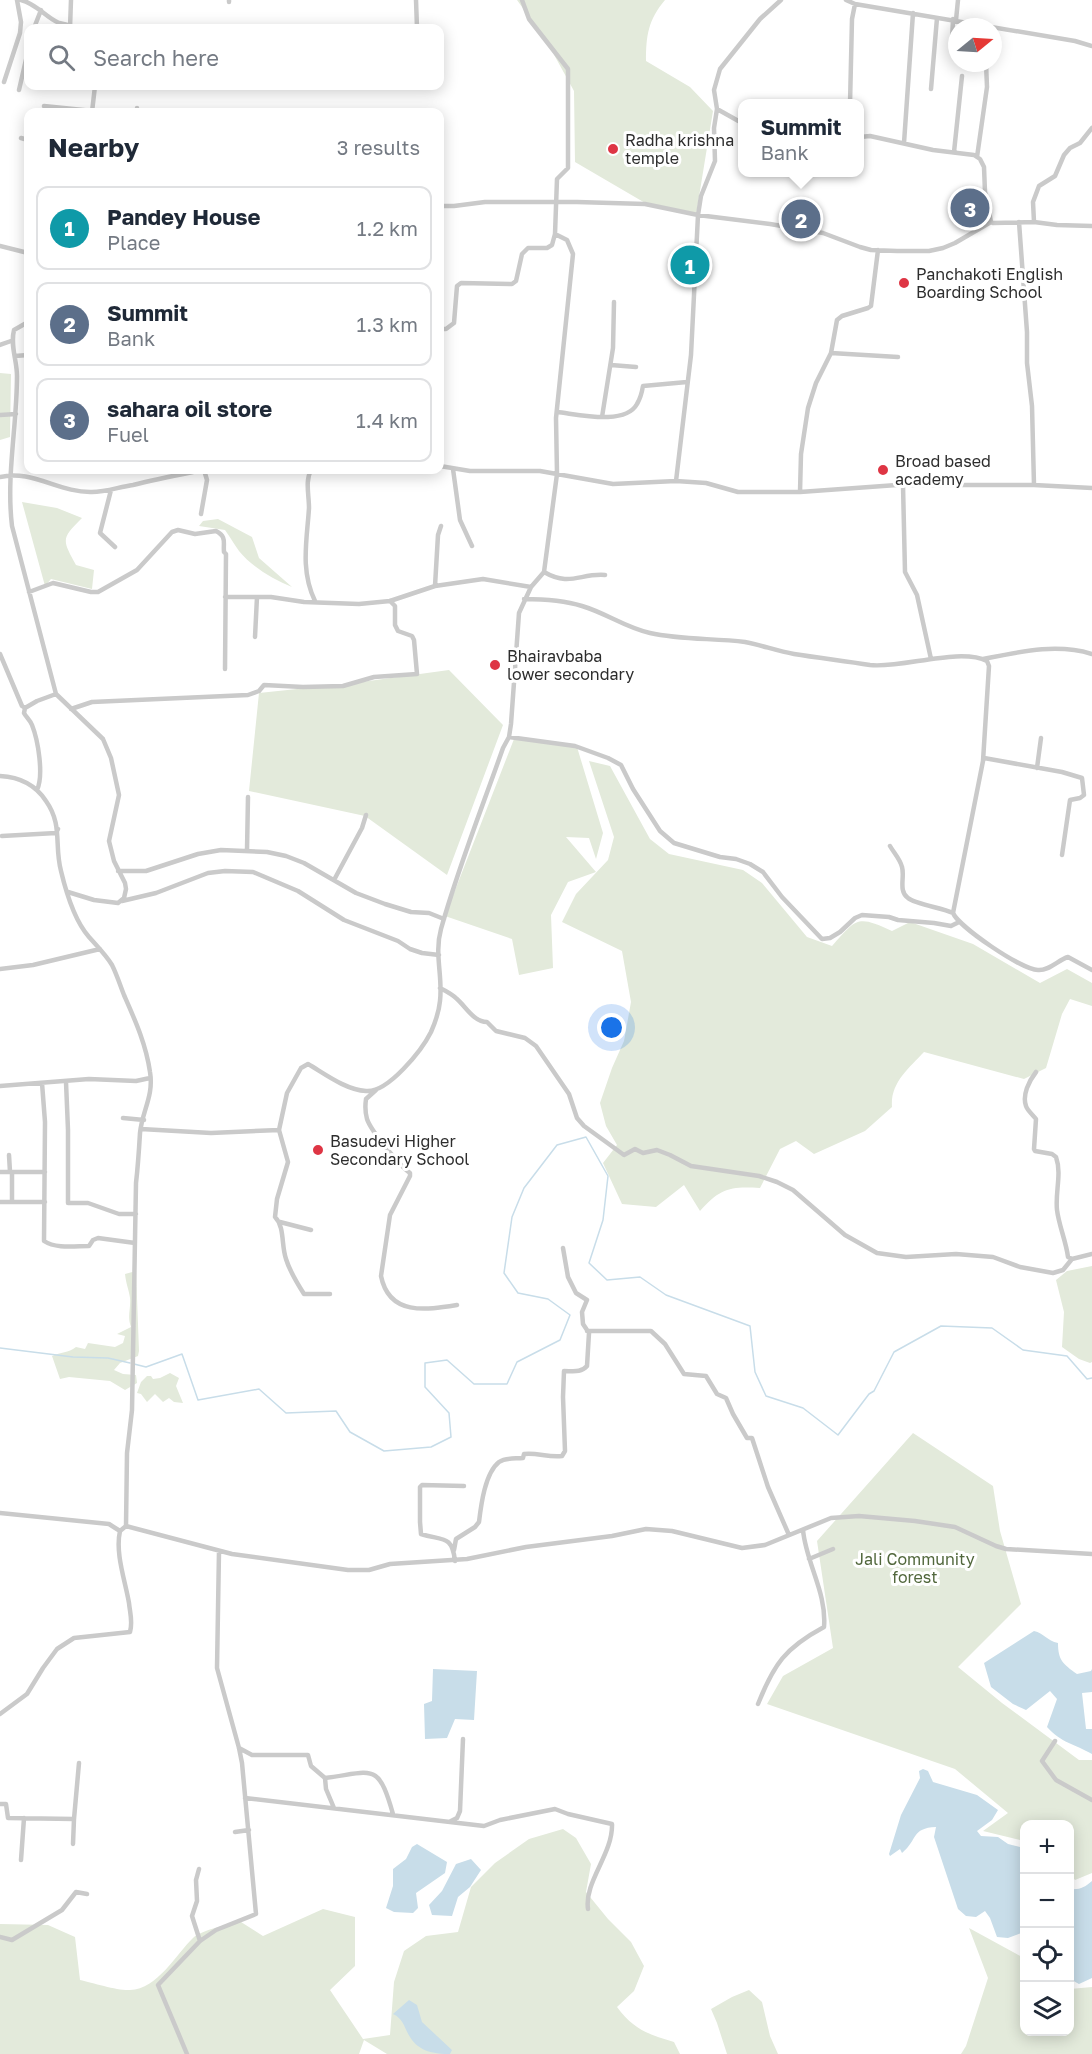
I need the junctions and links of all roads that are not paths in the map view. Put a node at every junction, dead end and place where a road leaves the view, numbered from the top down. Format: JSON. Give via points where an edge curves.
{"nodes":[{"id":1,"x":19,"y":0,"type":"edge"},
{"id":2,"x":71,"y":0,"type":"edge"},
{"id":3,"x":416,"y":0,"type":"edge"},
{"id":4,"x":522,"y":0,"type":"edge"},
{"id":5,"x":781,"y":0,"type":"edge"},
{"id":6,"x":846,"y":0,"type":"edge"},
{"id":7,"x":958,"y":0,"type":"edge"},
{"id":8,"x":855,"y":4,"type":"junction"},
{"id":9,"x":41,"y":10,"type":"junction"},
{"id":10,"x":913,"y":13,"type":"junction"},
{"id":11,"x":937,"y":18,"type":"junction"},
{"id":12,"x":954,"y":18,"type":"edge"},
{"id":13,"x":948,"y":19,"type":"edge"},
{"id":14,"x":36,"y":24,"type":"edge"},
{"id":15,"x":58,"y":24,"type":"edge"},
{"id":16,"x":70,"y":24,"type":"edge"},
{"id":17,"x":417,"y":24,"type":"edge"},
{"id":18,"x":1002,"y":28,"type":"edge"},
{"id":19,"x":1092,"y":46,"type":"edge"},
{"id":20,"x":24,"y":68,"type":"edge"},
{"id":21,"x":986,"y":72,"type":"edge"},
{"id":22,"x":963,"y":76,"type":"dead end"},
{"id":23,"x":4,"y":82,"type":"dead end"},
{"id":24,"x":931,"y":89,"type":"dead end"},
{"id":25,"x":19,"y":90,"type":"dead end"},
{"id":26,"x":95,"y":90,"type":"edge"},
{"id":27,"x":850,"y":99,"type":"edge"},
{"id":28,"x":44,"y":106,"type":"dead end"},
{"id":29,"x":60,"y":108,"type":"edge"},
{"id":30,"x":92,"y":108,"type":"edge"},
{"id":31,"x":717,"y":110,"type":"junction"},
{"id":32,"x":738,"y":121,"type":"edge"},
{"id":33,"x":1092,"y":128,"type":"edge"},
{"id":34,"x":864,"y":136,"type":"edge"},
{"id":35,"x":21,"y":138,"type":"dead end"},
{"id":36,"x":24,"y":139,"type":"edge"},
{"id":37,"x":904,"y":143,"type":"junction"},
{"id":38,"x":954,"y":152,"type":"junction"},
{"id":39,"x":977,"y":157,"type":"junction"},
{"id":40,"x":556,"y":202,"type":"junction"},
{"id":41,"x":444,"y":206,"type":"edge"},
{"id":42,"x":698,"y":215,"type":"junction"},
{"id":43,"x":991,"y":222,"type":"junction"},
{"id":44,"x":1019,"y":222,"type":"junction"},
{"id":45,"x":1034,"y":222,"type":"junction"},
{"id":46,"x":1092,"y":226,"type":"edge"},
{"id":47,"x":555,"y":234,"type":"junction"},
{"id":48,"x":0,"y":246,"type":"edge"},
{"id":49,"x":878,"y":250,"type":"junction"},
{"id":50,"x":24,"y":252,"type":"edge"},
{"id":51,"x":614,"y":302,"type":"dead end"},
{"id":52,"x":24,"y":324,"type":"edge"},
{"id":53,"x":444,"y":329,"type":"edge"},
{"id":54,"x":0,"y":338,"type":"edge"},
{"id":55,"x":9,"y":341,"type":"junction"},
{"id":56,"x":0,"y":345,"type":"edge"},
{"id":57,"x":831,"y":353,"type":"junction"},
{"id":58,"x":24,"y":355,"type":"edge"},
{"id":59,"x":15,"y":356,"type":"junction"},
{"id":60,"x":898,"y":357,"type":"dead end"},
{"id":61,"x":611,"y":365,"type":"junction"},
{"id":62,"x":636,"y":367,"type":"dead end"},
{"id":63,"x":687,"y":382,"type":"junction"},
{"id":64,"x":557,"y":412,"type":"junction"},
{"id":65,"x":16,"y":414,"type":"junction"},
{"id":66,"x":0,"y":415,"type":"edge"},
{"id":67,"x":602,"y":417,"type":"junction"},
{"id":68,"x":444,"y":467,"type":"edge"},
{"id":69,"x":453,"y":470,"type":"junction"},
{"id":70,"x":10,"y":474,"type":"junction"},
{"id":71,"x":184,"y":474,"type":"edge"},
{"id":72,"x":205,"y":474,"type":"edge"},
{"id":73,"x":309,"y":474,"type":"edge"},
{"id":74,"x":557,"y":474,"type":"junction"},
{"id":75,"x":0,"y":477,"type":"edge"},
{"id":76,"x":676,"y":481,"type":"junction"},
{"id":77,"x":903,"y":485,"type":"junction"},
{"id":78,"x":1034,"y":485,"type":"junction"},
{"id":79,"x":1092,"y":488,"type":"edge"},
{"id":80,"x":111,"y":490,"type":"junction"},
{"id":81,"x":800,"y":492,"type":"junction"},
{"id":82,"x":201,"y":514,"type":"dead end"},
{"id":83,"x":441,"y":526,"type":"dead end"},
{"id":84,"x":472,"y":546,"type":"dead end"},
{"id":85,"x":115,"y":547,"type":"dead end"},
{"id":86,"x":544,"y":572,"type":"junction"},
{"id":87,"x":605,"y":575,"type":"dead end"},
{"id":88,"x":435,"y":586,"type":"junction"},
{"id":89,"x":531,"y":587,"type":"junction"},
{"id":90,"x":29,"y":592,"type":"junction"},
{"id":91,"x":225,"y":597,"type":"junction"},
{"id":92,"x":257,"y":597,"type":"junction"},
{"id":93,"x":524,"y":599,"type":"junction"},
{"id":94,"x":315,"y":601,"type":"junction"},
{"id":95,"x":390,"y":601,"type":"junction"},
{"id":96,"x":255,"y":637,"type":"dead end"},
{"id":97,"x":0,"y":654,"type":"edge"},
{"id":98,"x":1092,"y":654,"type":"edge"},
{"id":99,"x":932,"y":658,"type":"junction"},
{"id":100,"x":983,"y":659,"type":"junction"},
{"id":101,"x":225,"y":669,"type":"dead end"},
{"id":102,"x":56,"y":694,"type":"junction"},
{"id":103,"x":25,"y":708,"type":"junction"},
{"id":104,"x":71,"y":709,"type":"junction"},
{"id":105,"x":509,"y":737,"type":"junction"},
{"id":106,"x":1041,"y":738,"type":"dead end"},
{"id":107,"x":984,"y":758,"type":"junction"},
{"id":108,"x":1037,"y":768,"type":"junction"},
{"id":109,"x":0,"y":776,"type":"edge"},
{"id":110,"x":37,"y":790,"type":"junction"},
{"id":111,"x":248,"y":797,"type":"dead end"},
{"id":112,"x":366,"y":815,"type":"dead end"},
{"id":113,"x":58,"y":829,"type":"junction"},
{"id":114,"x":2,"y":836,"type":"dead end"},
{"id":115,"x":890,"y":846,"type":"dead end"},
{"id":116,"x":247,"y":850,"type":"junction"},
{"id":117,"x":1062,"y":855,"type":"dead end"},
{"id":118,"x":118,"y":871,"type":"junction"},
{"id":119,"x":334,"y":880,"type":"junction"},
{"id":120,"x":68,"y":892,"type":"junction"},
{"id":121,"x":122,"y":901,"type":"junction"},
{"id":122,"x":953,"y":913,"type":"junction"},
{"id":123,"x":444,"y":919,"type":"junction"},
{"id":124,"x":959,"y":922,"type":"junction"},
{"id":125,"x":100,"y":949,"type":"junction"},
{"id":126,"x":439,"y":955,"type":"junction"},
{"id":127,"x":0,"y":969,"type":"edge"},
{"id":128,"x":1092,"y":970,"type":"edge"},
{"id":129,"x":440,"y":988,"type":"junction"},
{"id":130,"x":1035,"y":1072,"type":"dead end"},
{"id":131,"x":150,"y":1078,"type":"junction"},
{"id":132,"x":66,"y":1082,"type":"junction"},
{"id":133,"x":42,"y":1083,"type":"junction"},
{"id":134,"x":0,"y":1086,"type":"edge"},
{"id":135,"x":378,"y":1089,"type":"junction"},
{"id":136,"x":123,"y":1118,"type":"dead end"},
{"id":137,"x":144,"y":1120,"type":"junction"},
{"id":138,"x":141,"y":1129,"type":"junction"},
{"id":139,"x":279,"y":1130,"type":"junction"},
{"id":140,"x":9,"y":1155,"type":"dead end"},
{"id":141,"x":0,"y":1172,"type":"edge"},
{"id":142,"x":11,"y":1172,"type":"junction"},
{"id":143,"x":45,"y":1172,"type":"junction"},
{"id":144,"x":0,"y":1202,"type":"edge"},
{"id":145,"x":12,"y":1202,"type":"junction"},
{"id":146,"x":45,"y":1202,"type":"junction"},
{"id":147,"x":136,"y":1214,"type":"junction"},
{"id":148,"x":280,"y":1222,"type":"junction"},
{"id":149,"x":311,"y":1230,"type":"dead end"},
{"id":150,"x":135,"y":1243,"type":"junction"},
{"id":151,"x":563,"y":1248,"type":"dead end"},
{"id":152,"x":1092,"y":1254,"type":"edge"},
{"id":153,"x":1072,"y":1259,"type":"junction"},
{"id":154,"x":330,"y":1294,"type":"dead end"},
{"id":155,"x":457,"y":1305,"type":"dead end"},
{"id":156,"x":587,"y":1331,"type":"junction"},
{"id":157,"x":464,"y":1486,"type":"dead end"},
{"id":158,"x":0,"y":1513,"type":"edge"},
{"id":159,"x":126,"y":1526,"type":"junction"},
{"id":160,"x":802,"y":1530,"type":"junction"},
{"id":161,"x":120,"y":1531,"type":"junction"},
{"id":162,"x":789,"y":1535,"type":"junction"},
{"id":163,"x":833,"y":1549,"type":"dead end"},
{"id":164,"x":454,"y":1550,"type":"junction"},
{"id":165,"x":219,"y":1551,"type":"junction"},
{"id":166,"x":1092,"y":1554,"type":"edge"},
{"id":167,"x":809,"y":1559,"type":"junction"},
{"id":168,"x":455,"y":1561,"type":"junction"},
{"id":169,"x":758,"y":1704,"type":"dead end"},
{"id":170,"x":0,"y":1714,"type":"edge"},
{"id":171,"x":464,"y":1739,"type":"dead end"},
{"id":172,"x":1055,"y":1741,"type":"dead end"},
{"id":173,"x":239,"y":1748,"type":"junction"},
{"id":174,"x":79,"y":1763,"type":"dead end"},
{"id":175,"x":325,"y":1778,"type":"junction"},
{"id":176,"x":245,"y":1798,"type":"junction"},
{"id":177,"x":1092,"y":1800,"type":"edge"},
{"id":178,"x":0,"y":1804,"type":"edge"},
{"id":179,"x":334,"y":1808,"type":"junction"},
{"id":180,"x":393,"y":1814,"type":"junction"},
{"id":181,"x":24,"y":1818,"type":"junction"},
{"id":182,"x":74,"y":1819,"type":"junction"},
{"id":183,"x":451,"y":1821,"type":"junction"},
{"id":184,"x":249,"y":1830,"type":"junction"},
{"id":185,"x":235,"y":1832,"type":"dead end"},
{"id":186,"x":73,"y":1844,"type":"dead end"},
{"id":187,"x":21,"y":1860,"type":"dead end"},
{"id":188,"x":199,"y":1869,"type":"dead end"},
{"id":189,"x":87,"y":1894,"type":"dead end"},
{"id":190,"x":588,"y":1909,"type":"dead end"},
{"id":191,"x":0,"y":1937,"type":"edge"},
{"id":192,"x":200,"y":1941,"type":"junction"},
{"id":193,"x":187,"y":2054,"type":"edge"}],
"edges":[{"from":1,"to":9,"type":"street"},
{"from":1,"to":23,"type":"street","via":[[20,33]]},
{"from":2,"to":16,"type":"street"},
{"from":3,"to":17,"type":"street"},
{"from":4,"to":40,"type":"street","via":[[529,19],[568,69],[568,168],[557,179]]},
{"from":5,"to":31,"type":"street","via":[[760,19],[720,69],[714,90]]},
{"from":6,"to":8,"type":"street"},
{"from":7,"to":12,"type":"street"},
{"from":8,"to":10,"type":"street"},
{"from":8,"to":27,"type":"street"},
{"from":9,"to":14,"type":"street"},
{"from":9,"to":15,"type":"street"},
{"from":10,"to":11,"type":"street"},
{"from":10,"to":37,"type":"street"},
{"from":11,"to":13,"type":"street"},
{"from":11,"to":24,"type":"street"},
{"from":18,"to":19,"type":"street"},
{"from":20,"to":25,"type":"street"},
{"from":21,"to":39,"type":"street"},
{"from":22,"to":38,"type":"street"},
{"from":26,"to":30,"type":"street"},
{"from":28,"to":29,"type":"street"},
{"from":31,"to":32,"type":"street"},
{"from":31,"to":42,"type":"street","via":[[715,161]]},
{"from":33,"to":45,"type":"street","via":[[1064,155],[1055,176],[1039,186],[1033,202]]},
{"from":34,"to":37,"type":"street"},
{"from":35,"to":36,"type":"street"},
{"from":37,"to":38,"type":"street"},
{"from":38,"to":39,"type":"street"},
{"from":39,"to":43,"type":"street","via":[[984,167]]},
{"from":40,"to":41,"type":"street"},
{"from":40,"to":42,"type":"street","via":[[645,204]]},
{"from":40,"to":47,"type":"street"},
{"from":42,"to":49,"type":"street","via":[[823,233]]},
{"from":42,"to":63,"type":"street"},
{"from":43,"to":44,"type":"street"},
{"from":43,"to":49,"type":"street","via":[[955,243],[929,251]]},
{"from":44,"to":45,"type":"street"},
{"from":44,"to":78,"type":"street"},
{"from":45,"to":46,"type":"street"},
{"from":47,"to":53,"type":"street","via":[[552,245],[528,248],[522,254],[512,284],[457,286],[454,323]]},
{"from":47,"to":64,"type":"street","via":[[567,240],[573,254]]},
{"from":48,"to":50,"type":"street"},
{"from":49,"to":57,"type":"street","via":[[871,306],[837,320]]},
{"from":51,"to":61,"type":"street"},
{"from":52,"to":55,"type":"street","via":[[14,330]]},
{"from":54,"to":55,"type":"street"},
{"from":55,"to":56,"type":"street"},
{"from":55,"to":59,"type":"street"},
{"from":57,"to":60,"type":"street"},
{"from":57,"to":81,"type":"street","via":[[808,408]]},
{"from":58,"to":59,"type":"street"},
{"from":59,"to":65,"type":"street"},
{"from":61,"to":62,"type":"street"},
{"from":61,"to":67,"type":"street"},
{"from":63,"to":67,"type":"street","via":[[643,386],[637,405],[628,413]]},
{"from":63,"to":76,"type":"street"},
{"from":64,"to":67,"type":"street"},
{"from":64,"to":74,"type":"street"},
{"from":65,"to":66,"type":"street"},
{"from":65,"to":70,"type":"street"},
{"from":68,"to":69,"type":"street"},
{"from":69,"to":74,"type":"street"},
{"from":69,"to":84,"type":"street","via":[[460,520]]},
{"from":70,"to":75,"type":"street"},
{"from":70,"to":80,"type":"street","via":[[70,489]]},
{"from":70,"to":90,"type":"street","via":[[12,526]]},
{"from":71,"to":80,"type":"street"},
{"from":72,"to":82,"type":"street"},
{"from":73,"to":94,"type":"street","via":[[304,556],[307,581]]},
{"from":74,"to":76,"type":"street","via":[[613,484]]},
{"from":74,"to":86,"type":"street"},
{"from":76,"to":81,"type":"street","via":[[706,483],[734,491]]},
{"from":77,"to":78,"type":"street"},
{"from":77,"to":81,"type":"street"},
{"from":77,"to":99,"type":"street","via":[[905,572],[917,595]]},
{"from":78,"to":79,"type":"street"},
{"from":80,"to":85,"type":"street","via":[[100,533]]},
{"from":83,"to":88,"type":"street"},
{"from":86,"to":87,"type":"street","via":[[568,580]]},
{"from":86,"to":89,"type":"street"},
{"from":88,"to":89,"type":"street","via":[[483,579]]},
{"from":88,"to":95,"type":"street"},
{"from":89,"to":93,"type":"street"},
{"from":90,"to":91,"type":"street","via":[[52,583],[91,592],[103,590],[137,570],[161,542],[178,530],[195,534],[216,531],[224,536]]},
{"from":90,"to":102,"type":"street"},
{"from":91,"to":92,"type":"street"},
{"from":91,"to":101,"type":"street"},
{"from":92,"to":94,"type":"street"},
{"from":92,"to":96,"type":"street"},
{"from":93,"to":99,"type":"street","via":[[571,602],[635,629],[662,635],[744,642],[872,665]]},
{"from":93,"to":105,"type":"street","via":[[517,626]]},
{"from":94,"to":95,"type":"street"},
{"from":95,"to":104,"type":"street","via":[[395,606],[398,631],[414,640],[417,674],[374,677],[343,686],[264,685],[248,695],[92,702]]},
{"from":97,"to":103,"type":"street"},
{"from":98,"to":100,"type":"street","via":[[1076,649],[1034,649]]},
{"from":99,"to":100,"type":"street"},
{"from":100,"to":107,"type":"street","via":[[989,666]]},
{"from":102,"to":103,"type":"street"},
{"from":102,"to":104,"type":"street"},
{"from":103,"to":110,"type":"street","via":[[39,758],[41,783]]},
{"from":104,"to":118,"type":"street","via":[[103,739],[111,758],[119,795],[109,841]]},
{"from":105,"to":123,"type":"street"},
{"from":105,"to":124,"type":"street","via":[[575,746],[621,765],[660,831],[674,843],[736,859],[763,872],[822,939],[830,938],[862,915],[951,927]]},
{"from":106,"to":108,"type":"street"},
{"from":107,"to":108,"type":"street"},
{"from":107,"to":122,"type":"street"},
{"from":108,"to":117,"type":"street","via":[[1081,777],[1083,781],[1084,795],[1070,800]]},
{"from":109,"to":110,"type":"street","via":[[24,781]]},
{"from":110,"to":113,"type":"street"},
{"from":111,"to":116,"type":"street"},
{"from":112,"to":119,"type":"street"},
{"from":113,"to":114,"type":"street","via":[[56,833]]},
{"from":113,"to":120,"type":"street","via":[[60,869]]},
{"from":115,"to":122,"type":"street","via":[[902,867],[906,898]]},
{"from":116,"to":118,"type":"street","via":[[198,854],[146,872]]},
{"from":116,"to":119,"type":"street","via":[[286,856]]},
{"from":118,"to":121,"type":"street","via":[[126,889]]},
{"from":119,"to":123,"type":"street","via":[[385,904]]},
{"from":120,"to":121,"type":"street","via":[[107,902]]},
{"from":120,"to":125,"type":"street","via":[[79,922]]},
{"from":121,"to":126,"type":"street","via":[[208,873],[253,872],[298,891],[344,920],[410,949]]},
{"from":122,"to":124,"type":"street"},
{"from":123,"to":126,"type":"street","via":[[437,944]]},
{"from":124,"to":128,"type":"street","via":[[1032,969],[1047,969],[1072,957]]},
{"from":125,"to":127,"type":"street"},
{"from":125,"to":131,"type":"street","via":[[111,963],[136,1021]]},
{"from":126,"to":129,"type":"street"},
{"from":129,"to":135,"type":"street","via":[[431,1032],[396,1076]]},
{"from":129,"to":153,"type":"street","via":[[496,1031],[525,1038],[536,1046],[569,1094],[577,1118],[624,1155],[635,1149],[643,1154],[657,1150],[691,1166],[777,1182],[793,1190],[845,1235],[877,1253],[993,1257],[1053,1273],[1063,1270]]},
{"from":130,"to":153,"type":"street","via":[[1026,1094],[1026,1107],[1036,1119],[1033,1147],[1056,1156],[1058,1161],[1057,1208],[1061,1234]]},
{"from":131,"to":132,"type":"street","via":[[136,1082]]},
{"from":131,"to":137,"type":"street","via":[[151,1095]]},
{"from":132,"to":133,"type":"street"},
{"from":132,"to":147,"type":"street","via":[[68,1203],[88,1203],[119,1214]]},
{"from":133,"to":134,"type":"street"},
{"from":133,"to":143,"type":"street"},
{"from":135,"to":139,"type":"street","via":[[353,1088],[308,1064],[301,1068],[287,1093]]},
{"from":135,"to":155,"type":"street","via":[[366,1099],[370,1127],[410,1173],[387,1228],[383,1286],[397,1302],[410,1309]]},
{"from":136,"to":137,"type":"street"},
{"from":137,"to":138,"type":"street"},
{"from":138,"to":139,"type":"street","via":[[211,1133]]},
{"from":138,"to":147,"type":"street"},
{"from":139,"to":148,"type":"street","via":[[288,1162],[275,1208],[275,1217]]},
{"from":140,"to":142,"type":"street"},
{"from":141,"to":142,"type":"street"},
{"from":142,"to":143,"type":"street"},
{"from":142,"to":145,"type":"street"},
{"from":143,"to":146,"type":"street"},
{"from":144,"to":145,"type":"street"},
{"from":145,"to":146,"type":"street"},
{"from":146,"to":150,"type":"street","via":[[46,1243],[89,1246],[98,1238]]},
{"from":147,"to":150,"type":"street"},
{"from":148,"to":149,"type":"street"},
{"from":148,"to":154,"type":"street","via":[[285,1257],[304,1294]]},
{"from":150,"to":159,"type":"street"},
{"from":151,"to":156,"type":"street","via":[[568,1277],[576,1293],[587,1300],[582,1312]]},
{"from":152,"to":153,"type":"street"},
{"from":156,"to":162,"type":"street","via":[[651,1330],[684,1374],[706,1376],[717,1394],[726,1398],[747,1438],[752,1438]]},
{"from":156,"to":164,"type":"street","via":[[587,1366],[564,1371],[562,1456],[529,1453],[523,1458],[499,1462],[488,1476],[479,1522],[456,1539]]},
{"from":157,"to":164,"type":"street","via":[[420,1487],[422,1534],[445,1539]]},
{"from":158,"to":161,"type":"street","via":[[109,1524]]},
{"from":159,"to":161,"type":"street"},
{"from":159,"to":165,"type":"street"},
{"from":160,"to":162,"type":"street"},
{"from":160,"to":166,"type":"street","via":[[831,1518],[859,1516],[955,1527],[1006,1549]]},
{"from":160,"to":167,"type":"street"},
{"from":161,"to":170,"type":"street","via":[[118,1553],[125,1579],[130,1632],[74,1638],[57,1649],[27,1694]]},
{"from":162,"to":168,"type":"street","via":[[765,1545],[742,1548],[672,1531],[646,1529]]},
{"from":163,"to":167,"type":"street"},
{"from":164,"to":168,"type":"street"},
{"from":165,"to":168,"type":"street","via":[[348,1570]]},
{"from":165,"to":173,"type":"street","via":[[217,1668]]},
{"from":167,"to":169,"type":"street","via":[[823,1605],[824,1627],[802,1639],[773,1668]]},
{"from":171,"to":183,"type":"street","via":[[460,1811]]},
{"from":172,"to":177,"type":"street","via":[[1042,1761],[1056,1780]]},
{"from":173,"to":175,"type":"street","via":[[252,1755],[308,1755],[312,1766]]},
{"from":173,"to":176,"type":"street"},
{"from":174,"to":182,"type":"street"},
{"from":175,"to":179,"type":"street"},
{"from":175,"to":180,"type":"street","via":[[370,1772],[379,1777]]},
{"from":176,"to":179,"type":"street"},
{"from":176,"to":184,"type":"street"},
{"from":178,"to":181,"type":"street","via":[[6,1804],[8,1818]]},
{"from":179,"to":180,"type":"street"},
{"from":180,"to":183,"type":"street"},
{"from":181,"to":182,"type":"street"},
{"from":181,"to":187,"type":"street"},
{"from":182,"to":186,"type":"street"},
{"from":183,"to":190,"type":"street","via":[[484,1826],[555,1809],[612,1824],[608,1849],[586,1896]]},
{"from":184,"to":185,"type":"street"},
{"from":184,"to":192,"type":"street","via":[[256,1914],[216,1929]]},
{"from":188,"to":192,"type":"street","via":[[192,1916]]},
{"from":189,"to":191,"type":"street","via":[[76,1892],[62,1910],[12,1940]]},
{"from":192,"to":193,"type":"street","via":[[158,1985]]}]}
